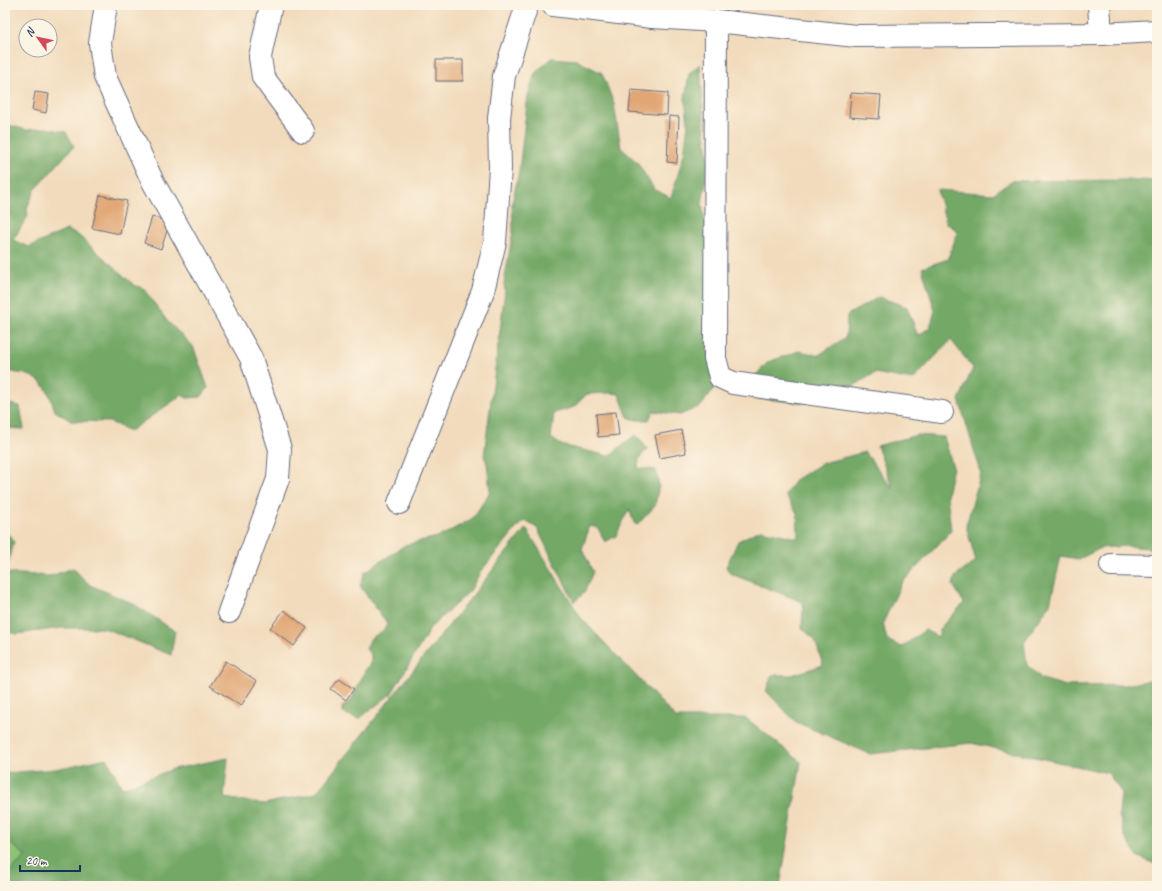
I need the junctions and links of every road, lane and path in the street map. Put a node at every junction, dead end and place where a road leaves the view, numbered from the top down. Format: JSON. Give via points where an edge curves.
{"nodes":[{"id":1,"x":106,"y":5,"type":"edge"},
{"id":2,"x":271,"y":5,"type":"edge"},
{"id":3,"x":527,"y":5,"type":"edge"},
{"id":4,"x":553,"y":5,"type":"edge"},
{"id":5,"x":1099,"y":5,"type":"edge"},
{"id":6,"x":652,"y":11,"type":"edge"},
{"id":7,"x":716,"y":21,"type":"junction"},
{"id":8,"x":1157,"y":31,"type":"edge"},
{"id":9,"x":1101,"y":34,"type":"junction"},
{"id":10,"x":303,"y":131,"type":"dead end"},
{"id":11,"x":942,"y":412,"type":"dead end"},
{"id":12,"x":399,"y":503,"type":"dead end"},
{"id":13,"x":1111,"y":565,"type":"dead end"},
{"id":14,"x":1157,"y":566,"type":"edge"},
{"id":15,"x":229,"y":612,"type":"dead end"}],
"edges":[{"from":1,"to":15,"type":"street","via":[[100,43],[105,77],[152,180],[251,358],[280,449],[278,479]]},
{"from":2,"to":10,"type":"street","via":[[260,57],[263,77]]},
{"from":3,"to":12,"type":"street","via":[[504,76],[499,118],[500,168],[495,242],[483,291]]},
{"from":4,"to":6,"type":"street"},
{"from":5,"to":9,"type":"street"},
{"from":6,"to":7,"type":"street"},
{"from":7,"to":9,"type":"street","via":[[856,36]]},
{"from":7,"to":11,"type":"street","via":[[715,358],[720,376],[733,383]]},
{"from":8,"to":9,"type":"street"},
{"from":13,"to":14,"type":"street"}]}
